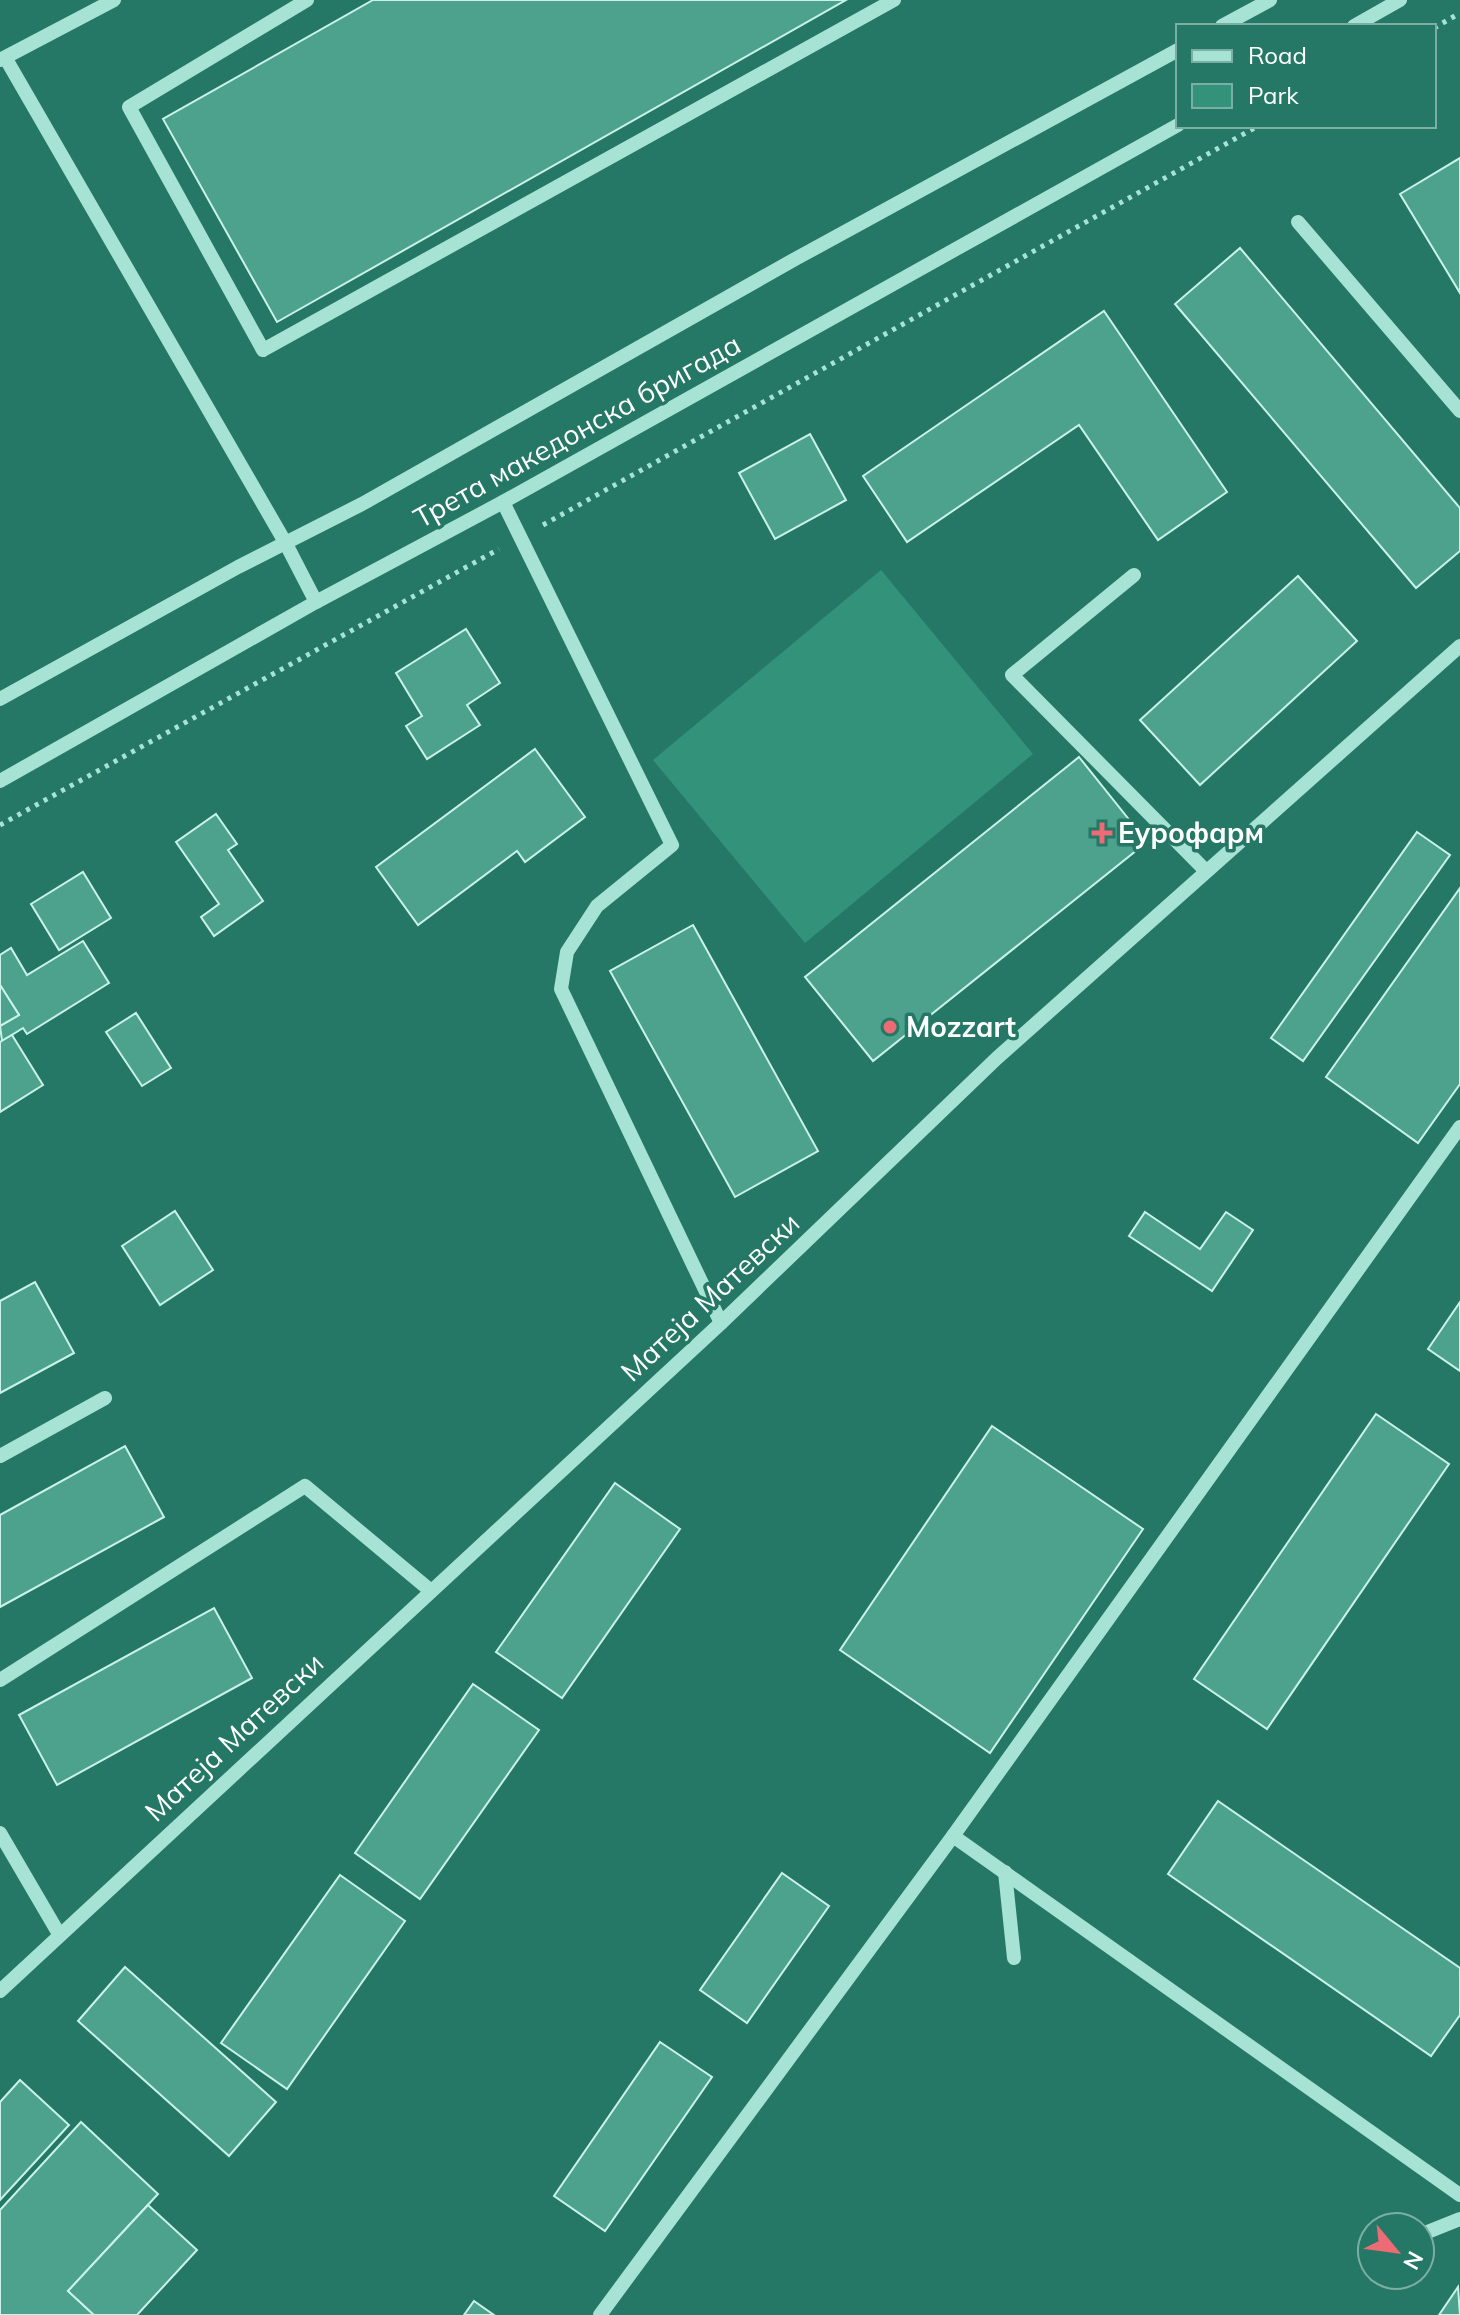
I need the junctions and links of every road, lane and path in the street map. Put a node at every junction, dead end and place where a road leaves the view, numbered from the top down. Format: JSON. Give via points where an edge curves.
{"nodes":[{"id":1,"x":114,"y":0,"type":"edge"},
{"id":2,"x":307,"y":0,"type":"edge"},
{"id":3,"x":894,"y":0,"type":"edge"},
{"id":4,"x":1270,"y":0,"type":"edge"},
{"id":5,"x":1400,"y":0,"type":"edge"},
{"id":6,"x":1460,"y":13,"type":"edge"},
{"id":7,"x":1226,"y":24,"type":"edge"},
{"id":8,"x":1358,"y":24,"type":"edge"},
{"id":9,"x":1436,"y":27,"type":"edge"},
{"id":10,"x":1176,"y":51,"type":"edge"},
{"id":11,"x":3,"y":60,"type":"edge"},
{"id":12,"x":1176,"y":126,"type":"edge"},
{"id":13,"x":1254,"y":128,"type":"edge"},
{"id":14,"x":1298,"y":222,"type":"dead end"},
{"id":15,"x":1460,"y":411,"type":"edge"},
{"id":16,"x":503,"y":502,"type":"junction"},
{"id":17,"x":521,"y":537,"type":"junction"},
{"id":18,"x":285,"y":542,"type":"junction"},
{"id":19,"x":1134,"y":575,"type":"dead end"},
{"id":20,"x":316,"y":602,"type":"junction"},
{"id":21,"x":1460,"y":646,"type":"edge"},
{"id":22,"x":0,"y":699,"type":"edge"},
{"id":23,"x":0,"y":781,"type":"edge"},
{"id":24,"x":0,"y":825,"type":"edge"},
{"id":25,"x":1206,"y":871,"type":"junction"},
{"id":26,"x":1460,"y":1127,"type":"edge"},
{"id":27,"x":721,"y":1323,"type":"junction"},
{"id":28,"x":105,"y":1398,"type":"dead end"},
{"id":29,"x":0,"y":1456,"type":"edge"},
{"id":30,"x":431,"y":1591,"type":"junction"},
{"id":31,"x":0,"y":1680,"type":"edge"},
{"id":32,"x":0,"y":1833,"type":"edge"},
{"id":33,"x":953,"y":1836,"type":"junction"},
{"id":34,"x":1005,"y":1872,"type":"junction"},
{"id":35,"x":59,"y":1934,"type":"junction"},
{"id":36,"x":1014,"y":1958,"type":"dead end"},
{"id":37,"x":0,"y":1991,"type":"edge"},
{"id":38,"x":1460,"y":2195,"type":"edge"},
{"id":39,"x":1460,"y":2219,"type":"edge"},
{"id":40,"x":1436,"y":2229,"type":"edge"},
{"id":41,"x":600,"y":2315,"type":"edge"}],
"edges":[{"from":1,"to":11,"type":"street"},
{"from":2,"to":3,"type":"street","via":[[129,107],[263,350]]},
{"from":4,"to":7,"type":"street"},
{"from":5,"to":8,"type":"street"},
{"from":6,"to":9,"type":"path"},
{"from":10,"to":18,"type":"street","name":"Трета македонска бригада"},
{"from":11,"to":18,"type":"street"},
{"from":12,"to":16,"type":"street","name":"Трета македонска бригада"},
{"from":13,"to":17,"type":"path"},
{"from":14,"to":15,"type":"street"},
{"from":16,"to":17,"type":"street"},
{"from":16,"to":20,"type":"street","name":"Трета македонска бригада"},
{"from":17,"to":24,"type":"path"},
{"from":17,"to":27,"type":"street","via":[[672,845],[597,906],[567,952],[561,989]]},
{"from":18,"to":20,"type":"street"},
{"from":18,"to":22,"type":"street","name":"Трета македонска бригада"},
{"from":19,"to":25,"type":"street","via":[[1012,675]]},
{"from":20,"to":23,"type":"street","name":"Трета македонска бригада"},
{"from":21,"to":25,"type":"street","name":"Матеја Матевски"},
{"from":25,"to":27,"type":"street","name":"Матеја Матевски","via":[[997,1058]]},
{"from":26,"to":33,"type":"street"},
{"from":27,"to":30,"type":"street","name":"Матеја Матевски"},
{"from":28,"to":29,"type":"street"},
{"from":30,"to":31,"type":"street","via":[[305,1486]]},
{"from":30,"to":35,"type":"street","name":"Матеја Матевски"},
{"from":32,"to":35,"type":"street"},
{"from":33,"to":34,"type":"street"},
{"from":33,"to":41,"type":"street"},
{"from":34,"to":36,"type":"street"},
{"from":34,"to":38,"type":"street"},
{"from":35,"to":37,"type":"street","name":"Матеја Матевски"},
{"from":39,"to":40,"type":"street"}]}
